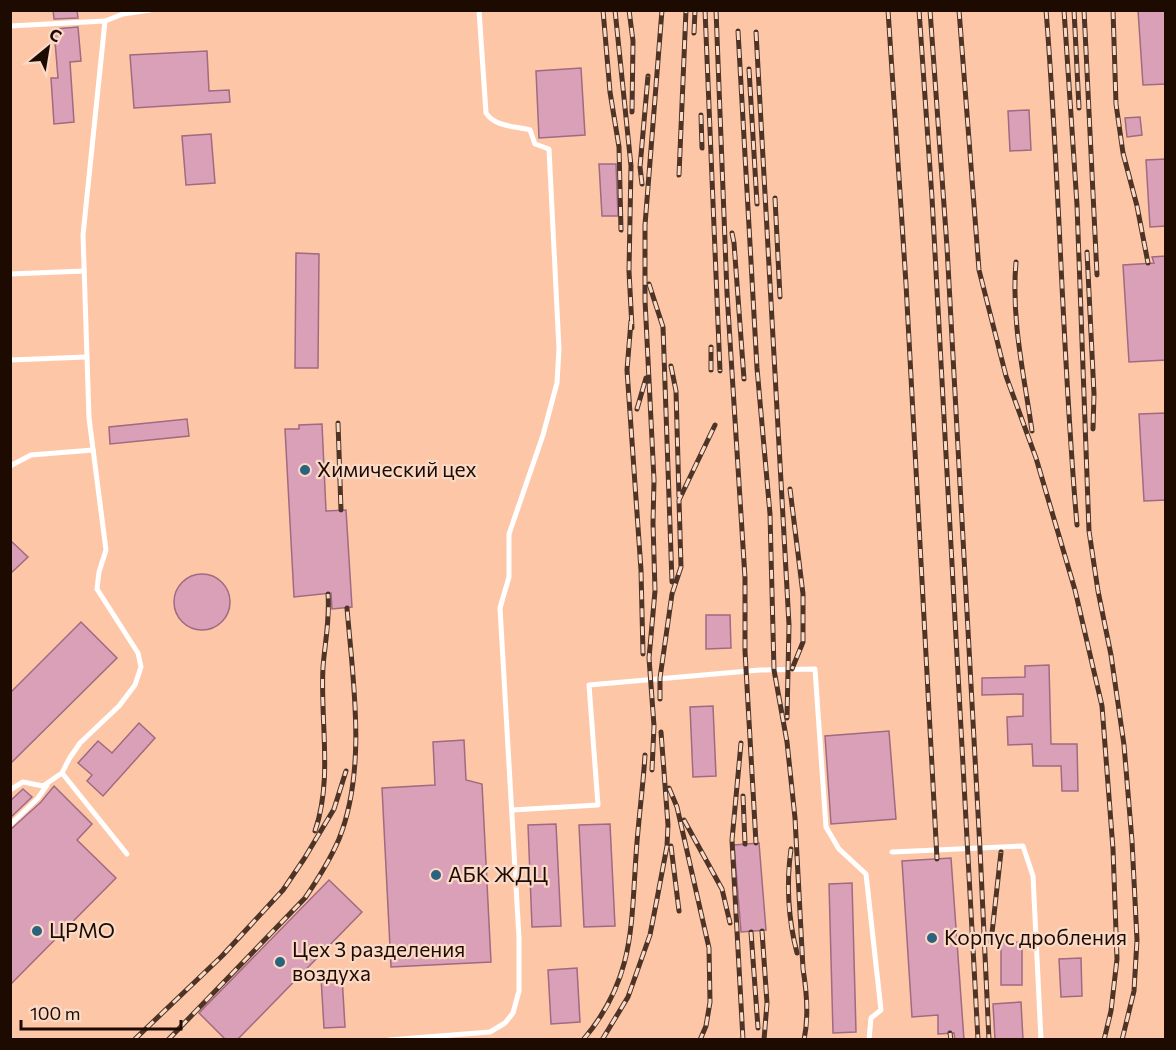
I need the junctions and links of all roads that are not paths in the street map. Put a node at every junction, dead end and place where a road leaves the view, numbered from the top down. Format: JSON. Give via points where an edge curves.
{"nodes":[{"id":1,"x":150,"y":10,"type":"edge"},
{"id":2,"x":479,"y":10,"type":"edge"},
{"id":3,"x":105,"y":21,"type":"junction"},
{"id":4,"x":10,"y":26,"type":"edge"},
{"id":5,"x":84,"y":271,"type":"junction"},
{"id":6,"x":10,"y":274,"type":"edge"},
{"id":7,"x":86,"y":357,"type":"junction"},
{"id":8,"x":10,"y":360,"type":"edge"},
{"id":9,"x":93,"y":450,"type":"junction"},
{"id":10,"x":10,"y":466,"type":"edge"},
{"id":11,"x":62,"y":773,"type":"junction"},
{"id":12,"x":50,"y":781,"type":"junction"},
{"id":13,"x":10,"y":790,"type":"edge"},
{"id":14,"x":512,"y":810,"type":"junction"},
{"id":15,"x":10,"y":825,"type":"edge"},
{"id":16,"x":892,"y":852,"type":"dead end"},
{"id":17,"x":127,"y":854,"type":"dead end"},
{"id":18,"x":389,"y":1040,"type":"edge"},
{"id":19,"x":869,"y":1040,"type":"edge"},
{"id":20,"x":1041,"y":1040,"type":"edge"}],
"edges":[{"from":1,"to":3,"type":"lane"},
{"from":2,"to":14,"type":"lane","via":[[486,113],[500,124],[530,130],[535,144],[549,149],[559,349],[557,383],[543,435],[509,534],[509,577],[500,608]]},
{"from":3,"to":4,"type":"lane"},
{"from":3,"to":5,"type":"lane","via":[[83,235]]},
{"from":5,"to":6,"type":"lane"},
{"from":5,"to":7,"type":"lane"},
{"from":7,"to":8,"type":"lane"},
{"from":7,"to":9,"type":"lane"},
{"from":9,"to":10,"type":"lane","via":[[31,455]]},
{"from":9,"to":11,"type":"lane","via":[[106,550],[97,589],[138,653],[141,667],[135,685],[80,743]]},
{"from":11,"to":12,"type":"lane"},
{"from":11,"to":17,"type":"lane"},
{"from":12,"to":13,"type":"lane","via":[[43,786],[24,782]]},
{"from":12,"to":15,"type":"lane"},
{"from":14,"to":18,"type":"lane","via":[[519,991],[513,1013],[490,1032]]},
{"from":14,"to":19,"type":"lane","via":[[598,805],[588,685],[814,669],[826,827],[839,849],[866,874],[870,900],[880,1010],[871,1018]]},
{"from":16,"to":20,"type":"lane","via":[[1023,846],[1033,876]]}]}
